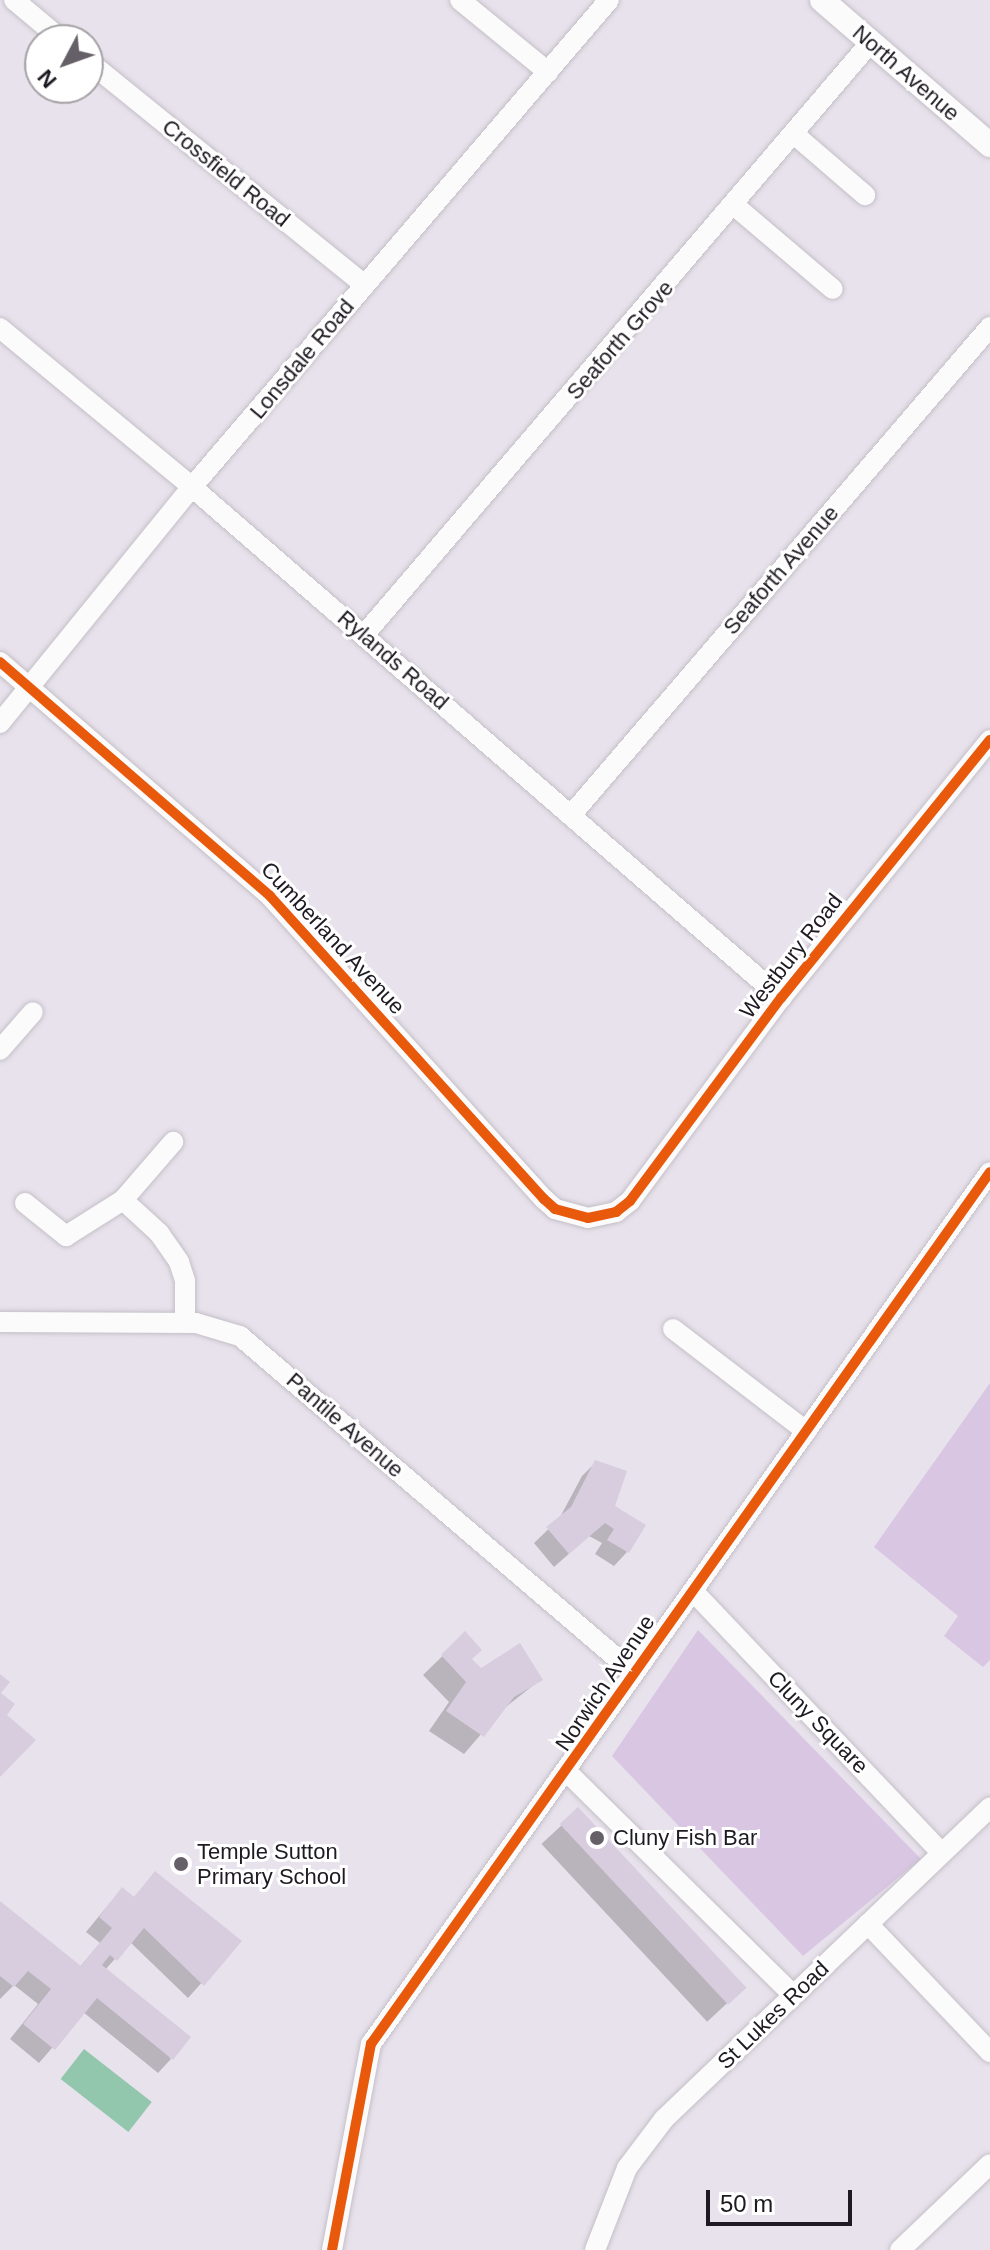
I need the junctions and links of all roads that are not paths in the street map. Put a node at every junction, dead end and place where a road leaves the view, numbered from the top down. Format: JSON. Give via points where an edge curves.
{"nodes":[{"id":1,"x":14,"y":0,"type":"edge"},
{"id":2,"x":460,"y":0,"type":"edge"},
{"id":3,"x":609,"y":0,"type":"edge"},
{"id":4,"x":822,"y":0,"type":"edge"},
{"id":5,"x":43,"y":24,"type":"edge"},
{"id":6,"x":871,"y":42,"type":"junction"},
{"id":7,"x":548,"y":72,"type":"junction"},
{"id":8,"x":104,"y":74,"type":"edge"},
{"id":9,"x":794,"y":134,"type":"junction"},
{"id":10,"x":990,"y":145,"type":"edge"},
{"id":11,"x":865,"y":195,"type":"dead end"},
{"id":12,"x":735,"y":206,"type":"junction"},
{"id":13,"x":365,"y":285,"type":"junction"},
{"id":14,"x":833,"y":289,"type":"dead end"},
{"id":15,"x":990,"y":327,"type":"edge"},
{"id":16,"x":0,"y":328,"type":"edge"},
{"id":17,"x":192,"y":487,"type":"junction"},
{"id":18,"x":364,"y":635,"type":"junction"},
{"id":19,"x":0,"y":662,"type":"edge"},
{"id":20,"x":30,"y":688,"type":"junction"},
{"id":21,"x":0,"y":723,"type":"edge"},
{"id":22,"x":990,"y":740,"type":"edge"},
{"id":23,"x":572,"y":814,"type":"junction"},
{"id":24,"x":781,"y":998,"type":"junction"},
{"id":25,"x":33,"y":1012,"type":"dead end"},
{"id":26,"x":0,"y":1050,"type":"edge"},
{"id":27,"x":173,"y":1142,"type":"dead end"},
{"id":28,"x":990,"y":1172,"type":"edge"},
{"id":29,"x":123,"y":1200,"type":"junction"},
{"id":30,"x":630,"y":1201,"type":"joint"},
{"id":31,"x":25,"y":1203,"type":"dead end"},
{"id":32,"x":0,"y":1322,"type":"edge"},
{"id":33,"x":185,"y":1323,"type":"junction"},
{"id":34,"x":673,"y":1329,"type":"dead end"},
{"id":35,"x":806,"y":1431,"type":"junction"},
{"id":36,"x":693,"y":1591,"type":"junction"},
{"id":37,"x":633,"y":1672,"type":"junction"},
{"id":38,"x":568,"y":1773,"type":"junction"},
{"id":39,"x":990,"y":1808,"type":"edge"},
{"id":40,"x":942,"y":1853,"type":"junction"},
{"id":41,"x":868,"y":1924,"type":"junction"},
{"id":42,"x":793,"y":1995,"type":"junction"},
{"id":43,"x":990,"y":2052,"type":"edge"},
{"id":44,"x":990,"y":2164,"type":"edge"},
{"id":45,"x":332,"y":2250,"type":"edge"},
{"id":46,"x":595,"y":2250,"type":"edge"},
{"id":47,"x":900,"y":2250,"type":"edge"}],
"edges":[{"from":1,"to":5,"type":"street"},
{"from":2,"to":7,"type":"street"},
{"from":3,"to":7,"type":"street","name":"Lonsdale Road"},
{"from":4,"to":6,"type":"street","name":"North Avenue"},
{"from":6,"to":9,"type":"street","name":"Seaforth Grove"},
{"from":6,"to":10,"type":"street","name":"North Avenue"},
{"from":7,"to":13,"type":"street","name":"Lonsdale Road"},
{"from":8,"to":13,"type":"street","name":"Crossfield Road"},
{"from":9,"to":11,"type":"street"},
{"from":9,"to":12,"type":"street","name":"Seaforth Grove"},
{"from":12,"to":14,"type":"street"},
{"from":12,"to":18,"type":"street","name":"Seaforth Grove"},
{"from":13,"to":17,"type":"street","name":"Lonsdale Road"},
{"from":15,"to":23,"type":"street","name":"Seaforth Avenue"},
{"from":16,"to":17,"type":"street","name":"Rylands Road"},
{"from":17,"to":18,"type":"street","name":"Rylands Road"},
{"from":17,"to":20,"type":"street","name":"Lonsdale Road"},
{"from":18,"to":23,"type":"street","name":"Rylands Road"},
{"from":19,"to":20,"type":"street","name":"Cumberland Avenue"},
{"from":20,"to":21,"type":"street","name":"Lonsdale Road"},
{"from":20,"to":30,"type":"street","name":"Cumberland Avenue","via":[[270,896],[555,1209],[588,1218],[616,1212]]},
{"from":22,"to":24,"type":"street","name":"Westbury Road"},
{"from":23,"to":24,"type":"street","name":"Rylands Road"},
{"from":24,"to":30,"type":"street","name":"Westbury Road"},
{"from":25,"to":26,"type":"street"},
{"from":27,"to":29,"type":"street"},
{"from":28,"to":35,"type":"street","name":"Norwich Avenue"},
{"from":29,"to":31,"type":"street","via":[[63,1236]]},
{"from":29,"to":33,"type":"street","via":[[159,1233],[179,1262]]},
{"from":32,"to":33,"type":"street","name":"Pantile Avenue"},
{"from":33,"to":37,"type":"street","name":"Pantile Avenue","via":[[240,1336]]},
{"from":34,"to":35,"type":"street"},
{"from":35,"to":36,"type":"street","name":"Norwich Avenue"},
{"from":36,"to":37,"type":"street","name":"Norwich Avenue"},
{"from":36,"to":40,"type":"street","name":"Cluny Square"},
{"from":37,"to":38,"type":"street","name":"Norwich Avenue"},
{"from":38,"to":42,"type":"street"},
{"from":38,"to":45,"type":"street","name":"Norwich Avenue","via":[[371,2044]]},
{"from":39,"to":40,"type":"street","name":"St Lukes Road"},
{"from":40,"to":41,"type":"street","name":"St Lukes Road"},
{"from":41,"to":42,"type":"street","name":"St Lukes Road"},
{"from":41,"to":43,"type":"street"},
{"from":42,"to":46,"type":"street","name":"St Lukes Road","via":[[641,2147],[615,2192]]},
{"from":44,"to":47,"type":"street"}]}
